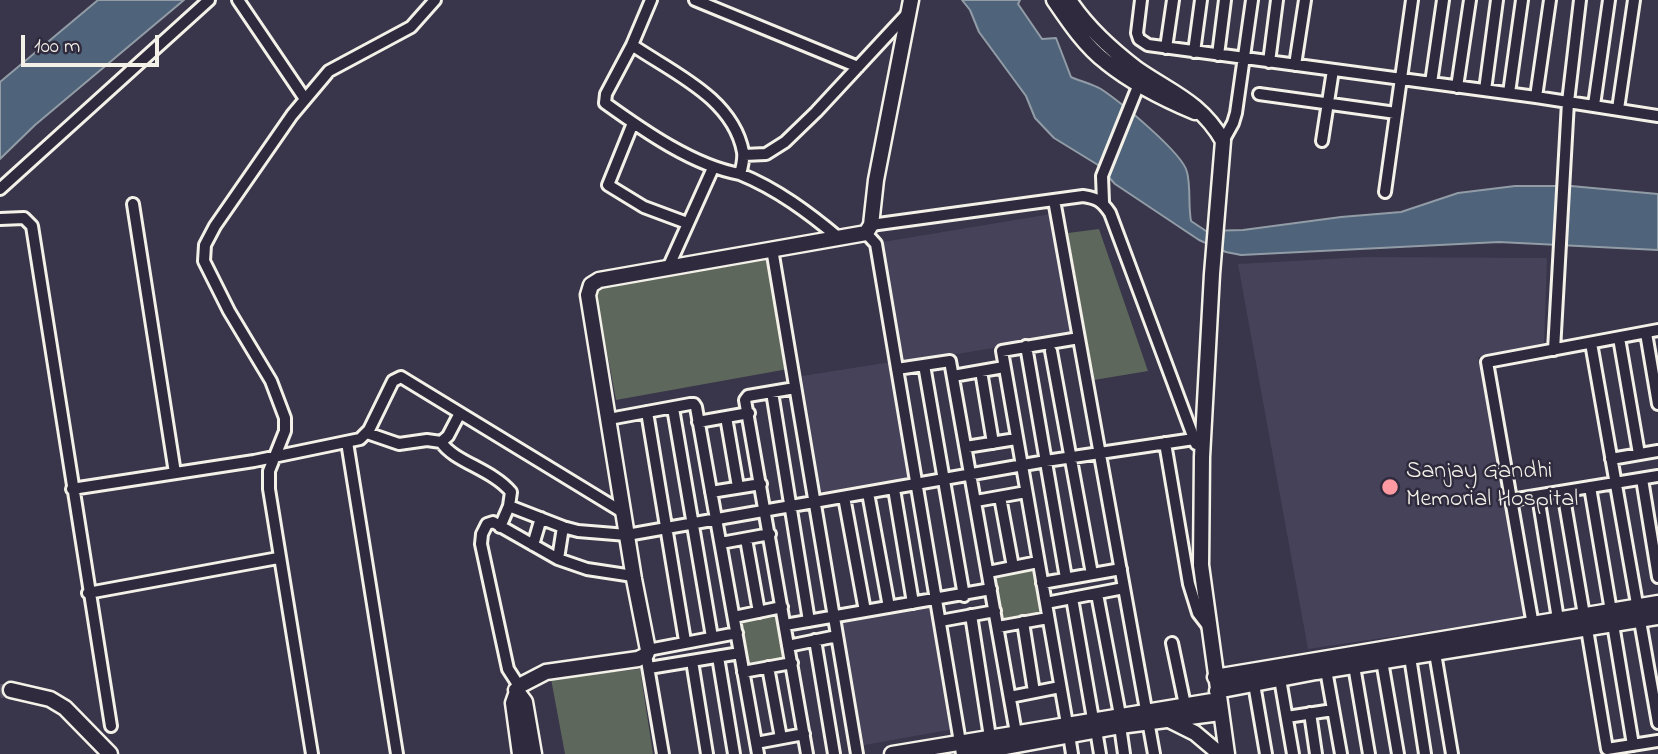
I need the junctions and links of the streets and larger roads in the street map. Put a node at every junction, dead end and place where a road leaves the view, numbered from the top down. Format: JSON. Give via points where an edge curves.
{"nodes":[{"id":1,"x":208,"y":0,"type":"edge"},
{"id":2,"x":238,"y":0,"type":"edge"},
{"id":3,"x":435,"y":0,"type":"edge"},
{"id":4,"x":651,"y":0,"type":"edge"},
{"id":5,"x":695,"y":0,"type":"edge"},
{"id":6,"x":1054,"y":0,"type":"edge"},
{"id":7,"x":1069,"y":0,"type":"edge"},
{"id":8,"x":1141,"y":0,"type":"edge"},
{"id":9,"x":1173,"y":0,"type":"edge"},
{"id":10,"x":1201,"y":0,"type":"edge"},
{"id":11,"x":1225,"y":0,"type":"edge"},
{"id":12,"x":1252,"y":0,"type":"edge"},
{"id":13,"x":1277,"y":0,"type":"edge"},
{"id":14,"x":1305,"y":0,"type":"edge"},
{"id":15,"x":1412,"y":0,"type":"edge"},
{"id":16,"x":1443,"y":0,"type":"edge"},
{"id":17,"x":1471,"y":0,"type":"edge"},
{"id":18,"x":1497,"y":0,"type":"edge"},
{"id":19,"x":1522,"y":0,"type":"edge"},
{"id":20,"x":1550,"y":0,"type":"edge"},
{"id":21,"x":1580,"y":0,"type":"edge"},
{"id":22,"x":1608,"y":0,"type":"edge"},
{"id":23,"x":1634,"y":0,"type":"edge"},
{"id":24,"x":909,"y":7,"type":"edge"},
{"id":25,"x":632,"y":45,"type":"junction"},
{"id":26,"x":1166,"y":48,"type":"junction"},
{"id":27,"x":1194,"y":52,"type":"junction"},
{"id":28,"x":1218,"y":55,"type":"junction"},
{"id":29,"x":1244,"y":58,"type":"junction"},
{"id":30,"x":1269,"y":62,"type":"junction"},
{"id":31,"x":1295,"y":65,"type":"junction"},
{"id":32,"x":858,"y":67,"type":"junction"},
{"id":33,"x":1333,"y":70,"type":"junction"},
{"id":34,"x":1400,"y":79,"type":"junction"},
{"id":35,"x":1431,"y":83,"type":"junction"},
{"id":36,"x":1139,"y":84,"type":"junction"},
{"id":37,"x":1457,"y":87,"type":"junction"},
{"id":38,"x":1485,"y":90,"type":"junction"},
{"id":39,"x":1509,"y":93,"type":"junction"},
{"id":40,"x":1259,"y":94,"type":"dead end"},
{"id":41,"x":1536,"y":97,"type":"junction"},
{"id":42,"x":305,"y":99,"type":"junction"},
{"id":43,"x":1568,"y":102,"type":"junction"},
{"id":44,"x":1327,"y":104,"type":"junction"},
{"id":45,"x":1594,"y":106,"type":"junction"},
{"id":46,"x":1618,"y":110,"type":"junction"},
{"id":47,"x":1396,"y":113,"type":"junction"},
{"id":48,"x":1203,"y":116,"type":"junction"},
{"id":49,"x":1658,"y":116,"type":"edge"},
{"id":50,"x":633,"y":123,"type":"junction"},
{"id":51,"x":1223,"y":141,"type":"junction"},
{"id":52,"x":1322,"y":141,"type":"dead end"},
{"id":53,"x":744,"y":155,"type":"junction"},
{"id":54,"x":713,"y":168,"type":"junction"},
{"id":55,"x":740,"y":174,"type":"junction"},
{"id":56,"x":0,"y":189,"type":"edge"},
{"id":57,"x":1385,"y":192,"type":"dead end"},
{"id":58,"x":1054,"y":200,"type":"junction"},
{"id":59,"x":1103,"y":202,"type":"junction"},
{"id":60,"x":133,"y":204,"type":"dead end"},
{"id":61,"x":0,"y":219,"type":"edge"},
{"id":62,"x":687,"y":223,"type":"junction"},
{"id":63,"x":869,"y":229,"type":"junction"},
{"id":64,"x":839,"y":238,"type":"junction"},
{"id":65,"x":772,"y":249,"type":"junction"},
{"id":66,"x":668,"y":268,"type":"junction"},
{"id":67,"x":1658,"y":330,"type":"edge"},
{"id":68,"x":1646,"y":332,"type":"junction"},
{"id":69,"x":1079,"y":338,"type":"junction"},
{"id":70,"x":1619,"y":338,"type":"junction"},
{"id":71,"x":1591,"y":343,"type":"junction"},
{"id":72,"x":1026,"y":346,"type":"junction"},
{"id":73,"x":1554,"y":350,"type":"junction"},
{"id":74,"x":1051,"y":351,"type":"dead end"},
{"id":75,"x":1655,"y":362,"type":"edge"},
{"id":76,"x":925,"y":365,"type":"junction"},
{"id":77,"x":1004,"y":367,"type":"junction"},
{"id":78,"x":897,"y":369,"type":"junction"},
{"id":79,"x":981,"y":371,"type":"junction"},
{"id":80,"x":953,"y":376,"type":"junction"},
{"id":81,"x":795,"y":388,"type":"junction"},
{"id":82,"x":772,"y":392,"type":"junction"},
{"id":83,"x":1658,"y":404,"type":"edge"},
{"id":84,"x":673,"y":408,"type":"junction"},
{"id":85,"x":647,"y":412,"type":"junction"},
{"id":86,"x":460,"y":413,"type":"junction"},
{"id":87,"x":749,"y":413,"type":"junction"},
{"id":88,"x":726,"y":417,"type":"junction"},
{"id":89,"x":609,"y":419,"type":"junction"},
{"id":90,"x":698,"y":422,"type":"junction"},
{"id":91,"x":367,"y":433,"type":"junction"},
{"id":92,"x":1016,"y":439,"type":"junction"},
{"id":93,"x":1194,"y":439,"type":"junction"},
{"id":94,"x":347,"y":442,"type":"junction"},
{"id":95,"x":441,"y":442,"type":"junction"},
{"id":96,"x":993,"y":443,"type":"junction"},
{"id":97,"x":1165,"y":443,"type":"junction"},
{"id":98,"x":966,"y":447,"type":"junction"},
{"id":99,"x":1658,"y":451,"type":"edge"},
{"id":100,"x":1100,"y":453,"type":"junction"},
{"id":101,"x":1639,"y":454,"type":"junction"},
{"id":102,"x":275,"y":456,"type":"junction"},
{"id":103,"x":1070,"y":457,"type":"junction"},
{"id":104,"x":1202,"y":457,"type":"junction"},
{"id":105,"x":1611,"y":459,"type":"junction"},
{"id":106,"x":1046,"y":461,"type":"junction"},
{"id":107,"x":1021,"y":467,"type":"junction"},
{"id":108,"x":176,"y":473,"type":"junction"},
{"id":109,"x":972,"y":475,"type":"junction"},
{"id":110,"x":1658,"y":476,"type":"edge"},
{"id":111,"x":1642,"y":479,"type":"junction"},
{"id":112,"x":944,"y":480,"type":"junction"},
{"id":113,"x":1615,"y":483,"type":"junction"},
{"id":114,"x":761,"y":484,"type":"junction"},
{"id":115,"x":917,"y":485,"type":"junction"},
{"id":116,"x":738,"y":487,"type":"junction"},
{"id":117,"x":1590,"y":487,"type":"junction"},
{"id":118,"x":72,"y":489,"type":"junction"},
{"id":119,"x":894,"y":489,"type":"junction"},
{"id":120,"x":711,"y":492,"type":"junction"},
{"id":121,"x":1026,"y":492,"type":"junction"},
{"id":122,"x":1563,"y":492,"type":"junction"},
{"id":123,"x":868,"y":493,"type":"junction"},
{"id":124,"x":1538,"y":496,"type":"junction"},
{"id":125,"x":844,"y":497,"type":"junction"},
{"id":126,"x":1000,"y":497,"type":"junction"},
{"id":127,"x":1511,"y":500,"type":"junction"},
{"id":128,"x":976,"y":501,"type":"junction"},
{"id":129,"x":815,"y":503,"type":"junction"},
{"id":130,"x":509,"y":506,"type":"junction"},
{"id":131,"x":791,"y":507,"type":"junction"},
{"id":132,"x":766,"y":511,"type":"junction"},
{"id":133,"x":624,"y":513,"type":"junction"},
{"id":134,"x":541,"y":518,"type":"junction"},
{"id":135,"x":716,"y":520,"type":"junction"},
{"id":136,"x":693,"y":524,"type":"junction"},
{"id":137,"x":500,"y":527,"type":"junction"},
{"id":138,"x":563,"y":527,"type":"junction"},
{"id":139,"x":667,"y":528,"type":"junction"},
{"id":140,"x":770,"y":534,"type":"junction"},
{"id":141,"x":627,"y":535,"type":"junction"},
{"id":142,"x":746,"y":538,"type":"junction"},
{"id":143,"x":721,"y":543,"type":"junction"},
{"id":144,"x":533,"y":545,"type":"junction"},
{"id":145,"x":278,"y":558,"type":"junction"},
{"id":146,"x":558,"y":559,"type":"junction"},
{"id":147,"x":1038,"y":562,"type":"junction"},
{"id":148,"x":1013,"y":567,"type":"junction"},
{"id":149,"x":1121,"y":569,"type":"junction"},
{"id":150,"x":988,"y":572,"type":"junction"},
{"id":151,"x":1092,"y":574,"type":"junction"},
{"id":152,"x":634,"y":576,"type":"junction"},
{"id":153,"x":1658,"y":577,"type":"edge"},
{"id":154,"x":1066,"y":578,"type":"junction"},
{"id":155,"x":1042,"y":583,"type":"junction"},
{"id":156,"x":1124,"y":588,"type":"junction"},
{"id":157,"x":991,"y":589,"type":"junction"},
{"id":158,"x":88,"y":593,"type":"junction"},
{"id":159,"x":1097,"y":594,"type":"junction"},
{"id":160,"x":964,"y":596,"type":"junction"},
{"id":161,"x":1072,"y":598,"type":"junction"},
{"id":162,"x":936,"y":599,"type":"junction"},
{"id":163,"x":913,"y":603,"type":"junction"},
{"id":164,"x":1046,"y":603,"type":"junction"},
{"id":165,"x":1658,"y":603,"type":"edge"},
{"id":166,"x":782,"y":607,"type":"junction"},
{"id":167,"x":889,"y":607,"type":"junction"},
{"id":168,"x":865,"y":611,"type":"junction"},
{"id":169,"x":995,"y":611,"type":"junction"},
{"id":170,"x":759,"y":612,"type":"junction"},
{"id":171,"x":1638,"y":613,"type":"junction"},
{"id":172,"x":971,"y":615,"type":"junction"},
{"id":173,"x":734,"y":617,"type":"junction"},
{"id":174,"x":834,"y":617,"type":"junction"},
{"id":175,"x":1612,"y":617,"type":"junction"},
{"id":176,"x":1658,"y":617,"type":"edge"},
{"id":177,"x":1048,"y":618,"type":"junction"},
{"id":178,"x":809,"y":621,"type":"junction"},
{"id":179,"x":940,"y":621,"type":"junction"},
{"id":180,"x":1023,"y":622,"type":"junction"},
{"id":181,"x":1585,"y":622,"type":"junction"},
{"id":182,"x":785,"y":625,"type":"junction"},
{"id":183,"x":1208,"y":625,"type":"junction"},
{"id":184,"x":998,"y":627,"type":"junction"},
{"id":185,"x":1545,"y":627,"type":"junction"},
{"id":186,"x":737,"y":633,"type":"junction"},
{"id":187,"x":837,"y":636,"type":"junction"},
{"id":188,"x":712,"y":637,"type":"junction"},
{"id":189,"x":815,"y":640,"type":"junction"},
{"id":190,"x":685,"y":641,"type":"junction"},
{"id":191,"x":1172,"y":643,"type":"dead end"},
{"id":192,"x":1453,"y":643,"type":"junction"},
{"id":193,"x":789,"y":646,"type":"junction"},
{"id":194,"x":740,"y":653,"type":"junction"},
{"id":195,"x":1435,"y":653,"type":"junction"},
{"id":196,"x":718,"y":657,"type":"junction"},
{"id":197,"x":1410,"y":657,"type":"junction"},
{"id":198,"x":647,"y":658,"type":"junction"},
{"id":199,"x":1382,"y":661,"type":"junction"},
{"id":200,"x":692,"y":662,"type":"junction"},
{"id":201,"x":792,"y":663,"type":"junction"},
{"id":202,"x":1354,"y":666,"type":"junction"},
{"id":203,"x":768,"y":667,"type":"junction"},
{"id":204,"x":1326,"y":670,"type":"junction"},
{"id":205,"x":744,"y":672,"type":"junction"},
{"id":206,"x":1280,"y":679,"type":"junction"},
{"id":207,"x":1254,"y":684,"type":"junction"},
{"id":208,"x":1060,"y":687,"type":"junction"},
{"id":209,"x":518,"y":688,"type":"junction"},
{"id":210,"x":11,"y":690,"type":"tunnel mouth"},
{"id":211,"x":1034,"y":692,"type":"junction"},
{"id":212,"x":1218,"y":695,"type":"junction"},
{"id":213,"x":1010,"y":697,"type":"junction"},
{"id":214,"x":1185,"y":705,"type":"junction"},
{"id":215,"x":1333,"y":710,"type":"junction"},
{"id":216,"x":1310,"y":713,"type":"junction"},
{"id":217,"x":1147,"y":716,"type":"junction"},
{"id":218,"x":1287,"y":717,"type":"junction"},
{"id":219,"x":1168,"y":720,"type":"junction"},
{"id":220,"x":1120,"y":721,"type":"junction"},
{"id":221,"x":1658,"y":723,"type":"edge"},
{"id":222,"x":1095,"y":725,"type":"junction"},
{"id":223,"x":111,"y":726,"type":"dead end"},
{"id":224,"x":1068,"y":730,"type":"junction"},
{"id":225,"x":804,"y":734,"type":"junction"},
{"id":226,"x":781,"y":738,"type":"junction"},
{"id":227,"x":1658,"y":741,"type":"edge"},
{"id":228,"x":1016,"y":744,"type":"edge"},
{"id":229,"x":1633,"y":745,"type":"junction"},
{"id":230,"x":991,"y":747,"type":"edge"},
{"id":231,"x":757,"y":749,"type":"edge"},
{"id":232,"x":963,"y":750,"type":"edge"},
{"id":233,"x":110,"y":754,"type":"edge"},
{"id":234,"x":312,"y":754,"type":"edge"},
{"id":235,"x":397,"y":754,"type":"edge"},
{"id":236,"x":520,"y":754,"type":"edge"},
{"id":237,"x":534,"y":754,"type":"edge"},
{"id":238,"x":663,"y":754,"type":"edge"},
{"id":239,"x":707,"y":754,"type":"edge"},
{"id":240,"x":734,"y":754,"type":"edge"},
{"id":241,"x":807,"y":754,"type":"edge"},
{"id":242,"x":834,"y":754,"type":"edge"},
{"id":243,"x":857,"y":754,"type":"edge"},
{"id":244,"x":892,"y":754,"type":"edge"},
{"id":245,"x":1072,"y":754,"type":"edge"},
{"id":246,"x":1100,"y":754,"type":"edge"},
{"id":247,"x":1124,"y":754,"type":"edge"},
{"id":248,"x":1154,"y":754,"type":"edge"},
{"id":249,"x":1220,"y":754,"type":"edge"},
{"id":250,"x":1227,"y":754,"type":"edge"},
{"id":251,"x":1266,"y":754,"type":"edge"},
{"id":252,"x":1293,"y":754,"type":"edge"},
{"id":253,"x":1317,"y":754,"type":"edge"},
{"id":254,"x":1341,"y":754,"type":"edge"},
{"id":255,"x":1369,"y":754,"type":"edge"},
{"id":256,"x":1398,"y":754,"type":"edge"},
{"id":257,"x":1425,"y":754,"type":"edge"},
{"id":258,"x":1452,"y":754,"type":"edge"}],
"edges":[{"from":1,"to":56,"type":"street"},
{"from":2,"to":42,"type":"street"},
{"from":3,"to":42,"type":"street","via":[[411,27],[331,69]]},
{"from":4,"to":25,"type":"street"},
{"from":5,"to":32,"type":"street"},
{"from":6,"to":36,"type":"street","via":[[1104,61]]},
{"from":7,"to":48,"type":"street","via":[[1102,39],[1138,69],[1187,99]]},
{"from":8,"to":26,"type":"street","via":[[1139,39]]},
{"from":9,"to":26,"type":"street"},
{"from":10,"to":27,"type":"street"},
{"from":11,"to":28,"type":"street"},
{"from":12,"to":29,"type":"street"},
{"from":13,"to":30,"type":"street"},
{"from":14,"to":31,"type":"street"},
{"from":15,"to":34,"type":"street"},
{"from":16,"to":35,"type":"street"},
{"from":17,"to":37,"type":"street"},
{"from":18,"to":38,"type":"street"},
{"from":19,"to":39,"type":"street"},
{"from":20,"to":41,"type":"street"},
{"from":21,"to":43,"type":"street"},
{"from":22,"to":45,"type":"street"},
{"from":23,"to":46,"type":"street"},
{"from":24,"to":32,"type":"street"},
{"from":24,"to":63,"type":"street"},
{"from":25,"to":50,"type":"street","via":[[604,100]]},
{"from":25,"to":53,"type":"street","via":[[709,96],[735,127]]},
{"from":26,"to":27,"type":"street"},
{"from":27,"to":28,"type":"street"},
{"from":28,"to":29,"type":"street"},
{"from":29,"to":30,"type":"street"},
{"from":29,"to":51,"type":"street","via":[[1233,123]]},
{"from":30,"to":31,"type":"street"},
{"from":31,"to":33,"type":"street"},
{"from":32,"to":53,"type":"street","via":[[785,142],[766,154]]},
{"from":33,"to":34,"type":"street"},
{"from":33,"to":44,"type":"street"},
{"from":34,"to":35,"type":"street"},
{"from":34,"to":47,"type":"street"},
{"from":35,"to":37,"type":"street"},
{"from":36,"to":48,"type":"street"},
{"from":36,"to":59,"type":"street","via":[[1102,176]]},
{"from":37,"to":38,"type":"street"},
{"from":38,"to":39,"type":"street"},
{"from":39,"to":41,"type":"street"},
{"from":40,"to":44,"type":"street"},
{"from":41,"to":43,"type":"street"},
{"from":42,"to":102,"type":"street","via":[[205,244],[204,261],[281,404],[285,431]]},
{"from":43,"to":45,"type":"street"},
{"from":43,"to":73,"type":"street"},
{"from":44,"to":47,"type":"street"},
{"from":44,"to":52,"type":"street"},
{"from":45,"to":46,"type":"street"},
{"from":46,"to":49,"type":"street"},
{"from":47,"to":57,"type":"street"},
{"from":48,"to":51,"type":"street"},
{"from":50,"to":54,"type":"street"},
{"from":50,"to":62,"type":"street","via":[[608,186],[644,207]]},
{"from":51,"to":104,"type":"street"},
{"from":53,"to":55,"type":"street"},
{"from":54,"to":55,"type":"street"},
{"from":54,"to":62,"type":"street"},
{"from":55,"to":64,"type":"street","via":[[799,206]]},
{"from":58,"to":59,"type":"street","via":[[1083,196]]},
{"from":58,"to":63,"type":"street"},
{"from":58,"to":69,"type":"street"},
{"from":59,"to":93,"type":"street"},
{"from":60,"to":108,"type":"street"},
{"from":61,"to":118,"type":"street","via":[[24,218],[32,226]]},
{"from":62,"to":66,"type":"street"},
{"from":63,"to":64,"type":"street"},
{"from":63,"to":78,"type":"street","via":[[876,244]]},
{"from":64,"to":65,"type":"street"},
{"from":65,"to":66,"type":"street"},
{"from":65,"to":81,"type":"street"},
{"from":66,"to":89,"type":"street","via":[[591,285],[588,295]]},
{"from":67,"to":68,"type":"street"},
{"from":68,"to":70,"type":"street"},
{"from":68,"to":75,"type":"street"},
{"from":69,"to":72,"type":"street"},
{"from":69,"to":100,"type":"street"},
{"from":70,"to":71,"type":"street"},
{"from":70,"to":101,"type":"street"},
{"from":71,"to":73,"type":"street"},
{"from":71,"to":105,"type":"street"},
{"from":72,"to":77,"type":"street","via":[[1002,351]]},
{"from":72,"to":106,"type":"street"},
{"from":73,"to":127,"type":"street","via":[[1487,362]]},
{"from":74,"to":103,"type":"street"},
{"from":75,"to":83,"type":"street"},
{"from":76,"to":78,"type":"street"},
{"from":76,"to":80,"type":"street","via":[[950,361]]},
{"from":76,"to":112,"type":"street"},
{"from":77,"to":79,"type":"street"},
{"from":77,"to":92,"type":"street"},
{"from":78,"to":115,"type":"street"},
{"from":79,"to":80,"type":"street"},
{"from":79,"to":96,"type":"street"},
{"from":80,"to":98,"type":"street"},
{"from":81,"to":82,"type":"street"},
{"from":81,"to":129,"type":"street"},
{"from":82,"to":87,"type":"street","via":[[746,397]]},
{"from":82,"to":131,"type":"street"},
{"from":84,"to":85,"type":"street"},
{"from":84,"to":90,"type":"street","via":[[694,404]]},
{"from":84,"to":136,"type":"street"},
{"from":85,"to":89,"type":"street"},
{"from":85,"to":139,"type":"street"},
{"from":86,"to":91,"type":"street","via":[[396,377]]},
{"from":86,"to":95,"type":"street"},
{"from":86,"to":133,"type":"street"},
{"from":87,"to":88,"type":"street"},
{"from":87,"to":114,"type":"street"},
{"from":88,"to":90,"type":"street"},
{"from":88,"to":116,"type":"street"},
{"from":89,"to":133,"type":"street"},
{"from":90,"to":120,"type":"street"},
{"from":91,"to":94,"type":"street"},
{"from":91,"to":95,"type":"street","via":[[399,444]]},
{"from":92,"to":96,"type":"street"},
{"from":92,"to":107,"type":"street"},
{"from":93,"to":97,"type":"street"},
{"from":93,"to":104,"type":"street"},
{"from":94,"to":102,"type":"street"},
{"from":94,"to":235,"type":"street"},
{"from":95,"to":130,"type":"street","via":[[499,479],[511,492]]},
{"from":96,"to":98,"type":"street"},
{"from":97,"to":100,"type":"street"},
{"from":97,"to":183,"type":"street","via":[[1189,584],[1198,613]]},
{"from":98,"to":109,"type":"street"},
{"from":99,"to":101,"type":"street"},
{"from":100,"to":103,"type":"street"},
{"from":100,"to":149,"type":"street"},
{"from":101,"to":105,"type":"street"},
{"from":102,"to":108,"type":"street"},
{"from":102,"to":145,"type":"street","via":[[269,489]]},
{"from":103,"to":106,"type":"street"},
{"from":103,"to":151,"type":"street"},
{"from":104,"to":183,"type":"street","via":[[1201,565]]},
{"from":105,"to":113,"type":"street"},
{"from":106,"to":107,"type":"street"},
{"from":106,"to":154,"type":"street"},
{"from":107,"to":109,"type":"street"},
{"from":107,"to":121,"type":"street"},
{"from":108,"to":118,"type":"street"},
{"from":109,"to":112,"type":"street"},
{"from":109,"to":128,"type":"street"},
{"from":110,"to":111,"type":"street"},
{"from":111,"to":113,"type":"street"},
{"from":111,"to":153,"type":"street"},
{"from":112,"to":115,"type":"street"},
{"from":112,"to":160,"type":"street"},
{"from":113,"to":117,"type":"street"},
{"from":113,"to":171,"type":"street"},
{"from":114,"to":116,"type":"street"},
{"from":114,"to":132,"type":"street"},
{"from":115,"to":119,"type":"street"},
{"from":115,"to":162,"type":"street"},
{"from":116,"to":120,"type":"street"},
{"from":117,"to":122,"type":"street"},
{"from":117,"to":175,"type":"street"},
{"from":118,"to":158,"type":"street"},
{"from":119,"to":123,"type":"street"},
{"from":119,"to":163,"type":"street"},
{"from":120,"to":135,"type":"street"},
{"from":121,"to":126,"type":"street"},
{"from":121,"to":147,"type":"street"},
{"from":122,"to":124,"type":"street"},
{"from":122,"to":181,"type":"street"},
{"from":123,"to":125,"type":"street"},
{"from":123,"to":167,"type":"street"},
{"from":124,"to":127,"type":"street"},
{"from":124,"to":185,"type":"street"},
{"from":125,"to":129,"type":"street"},
{"from":125,"to":168,"type":"street"},
{"from":126,"to":128,"type":"street"},
{"from":126,"to":148,"type":"street"},
{"from":127,"to":185,"type":"street"},
{"from":128,"to":150,"type":"street"},
{"from":129,"to":131,"type":"street"},
{"from":129,"to":174,"type":"street"},
{"from":130,"to":134,"type":"street"},
{"from":130,"to":137,"type":"street"},
{"from":131,"to":132,"type":"street"},
{"from":131,"to":178,"type":"street"},
{"from":132,"to":135,"type":"street"},
{"from":132,"to":140,"type":"street"},
{"from":133,"to":141,"type":"street"},
{"from":134,"to":138,"type":"street"},
{"from":134,"to":144,"type":"street"},
{"from":135,"to":136,"type":"street"},
{"from":135,"to":143,"type":"street"},
{"from":136,"to":139,"type":"street"},
{"from":136,"to":188,"type":"street"},
{"from":137,"to":144,"type":"street"},
{"from":137,"to":209,"type":"street","via":[[487,524],[481,544],[508,669]]},
{"from":138,"to":141,"type":"street"},
{"from":138,"to":146,"type":"street"},
{"from":139,"to":141,"type":"street"},
{"from":139,"to":190,"type":"street"},
{"from":140,"to":142,"type":"street"},
{"from":140,"to":166,"type":"street"},
{"from":141,"to":152,"type":"street"},
{"from":142,"to":143,"type":"street"},
{"from":142,"to":170,"type":"street"},
{"from":143,"to":173,"type":"street"},
{"from":144,"to":146,"type":"street"},
{"from":145,"to":158,"type":"street"},
{"from":145,"to":234,"type":"street"},
{"from":146,"to":152,"type":"street"},
{"from":147,"to":148,"type":"street"},
{"from":147,"to":155,"type":"street"},
{"from":148,"to":150,"type":"street"},
{"from":149,"to":151,"type":"street"},
{"from":149,"to":156,"type":"street"},
{"from":150,"to":157,"type":"street"},
{"from":151,"to":154,"type":"street"},
{"from":152,"to":198,"type":"street"},
{"from":154,"to":155,"type":"street"},
{"from":155,"to":164,"type":"street"},
{"from":156,"to":159,"type":"street"},
{"from":156,"to":217,"type":"street"},
{"from":157,"to":160,"type":"street"},
{"from":157,"to":169,"type":"street"},
{"from":158,"to":223,"type":"street"},
{"from":159,"to":161,"type":"street"},
{"from":159,"to":220,"type":"street"},
{"from":160,"to":162,"type":"street"},
{"from":161,"to":164,"type":"street"},
{"from":161,"to":222,"type":"street"},
{"from":162,"to":163,"type":"street"},
{"from":162,"to":179,"type":"street"},
{"from":163,"to":167,"type":"street"},
{"from":164,"to":177,"type":"street"},
{"from":165,"to":171,"type":"street"},
{"from":166,"to":170,"type":"street"},
{"from":166,"to":182,"type":"street"},
{"from":167,"to":168,"type":"street"},
{"from":168,"to":174,"type":"street"},
{"from":169,"to":172,"type":"street"},
{"from":169,"to":184,"type":"street"},
{"from":170,"to":173,"type":"street"},
{"from":171,"to":175,"type":"street"},
{"from":171,"to":176,"type":"street"},
{"from":171,"to":221,"type":"street"},
{"from":172,"to":179,"type":"street"},
{"from":172,"to":230,"type":"street"},
{"from":173,"to":186,"type":"street"},
{"from":174,"to":178,"type":"street"},
{"from":174,"to":187,"type":"street"},
{"from":175,"to":181,"type":"street"},
{"from":175,"to":229,"type":"street"},
{"from":177,"to":180,"type":"street"},
{"from":177,"to":208,"type":"street"},
{"from":178,"to":182,"type":"street"},
{"from":179,"to":232,"type":"street"},
{"from":180,"to":184,"type":"street"},
{"from":180,"to":211,"type":"street"},
{"from":181,"to":185,"type":"street"},
{"from":181,"to":229,"type":"street","via":[[1607,749]]},
{"from":182,"to":193,"type":"street"},
{"from":183,"to":212,"type":"street"},
{"from":184,"to":213,"type":"street"},
{"from":185,"to":192,"type":"street"},
{"from":186,"to":188,"type":"street"},
{"from":186,"to":194,"type":"street"},
{"from":187,"to":189,"type":"street"},
{"from":187,"to":243,"type":"street"},
{"from":188,"to":190,"type":"street"},
{"from":189,"to":193,"type":"street"},
{"from":189,"to":242,"type":"street"},
{"from":190,"to":198,"type":"street"},
{"from":191,"to":214,"type":"street"},
{"from":192,"to":195,"type":"street"},
{"from":192,"to":212,"type":"street"},
{"from":193,"to":201,"type":"street"},
{"from":194,"to":196,"type":"street"},
{"from":194,"to":205,"type":"street"},
{"from":195,"to":197,"type":"street"},
{"from":195,"to":258,"type":"street"},
{"from":196,"to":200,"type":"street"},
{"from":196,"to":240,"type":"street"},
{"from":197,"to":199,"type":"street"},
{"from":197,"to":257,"type":"street"},
{"from":198,"to":200,"type":"street"},
{"from":198,"to":209,"type":"street","via":[[546,672]]},
{"from":198,"to":238,"type":"street"},
{"from":199,"to":202,"type":"street"},
{"from":199,"to":256,"type":"street"},
{"from":200,"to":239,"type":"street"},
{"from":201,"to":203,"type":"street"},
{"from":201,"to":225,"type":"street"},
{"from":202,"to":204,"type":"street"},
{"from":202,"to":255,"type":"street"},
{"from":203,"to":205,"type":"street"},
{"from":203,"to":226,"type":"street"},
{"from":204,"to":206,"type":"street"},
{"from":204,"to":215,"type":"street"},
{"from":205,"to":231,"type":"street"},
{"from":206,"to":207,"type":"street"},
{"from":206,"to":218,"type":"street"},
{"from":207,"to":212,"type":"street"},
{"from":207,"to":251,"type":"street"},
{"from":208,"to":211,"type":"street"},
{"from":208,"to":224,"type":"street"},
{"from":209,"to":236,"type":"street","via":[[513,703]]},
{"from":209,"to":237,"type":"street","via":[[525,702]]},
{"from":210,"to":233,"type":"street","via":[[50,699],[65,708]]},
{"from":211,"to":213,"type":"street"},
{"from":212,"to":214,"type":"street"},
{"from":212,"to":219,"type":"street"},
{"from":212,"to":250,"type":"street"},
{"from":213,"to":228,"type":"street"},
{"from":214,"to":217,"type":"street"},
{"from":215,"to":216,"type":"street"},
{"from":215,"to":254,"type":"street"},
{"from":216,"to":218,"type":"street"},
{"from":216,"to":253,"type":"street"},
{"from":217,"to":219,"type":"street"},
{"from":217,"to":220,"type":"street"},
{"from":217,"to":248,"type":"street"},
{"from":218,"to":252,"type":"street"},
{"from":219,"to":249,"type":"street","via":[[1195,733]]},
{"from":220,"to":222,"type":"street"},
{"from":220,"to":247,"type":"street"},
{"from":222,"to":224,"type":"street"},
{"from":222,"to":246,"type":"street"},
{"from":224,"to":228,"type":"street"},
{"from":224,"to":245,"type":"street"},
{"from":225,"to":226,"type":"street"},
{"from":225,"to":241,"type":"street"},
{"from":226,"to":231,"type":"street"},
{"from":227,"to":229,"type":"street"},
{"from":228,"to":230,"type":"street"},
{"from":230,"to":232,"type":"street"},
{"from":232,"to":244,"type":"street"}]}
